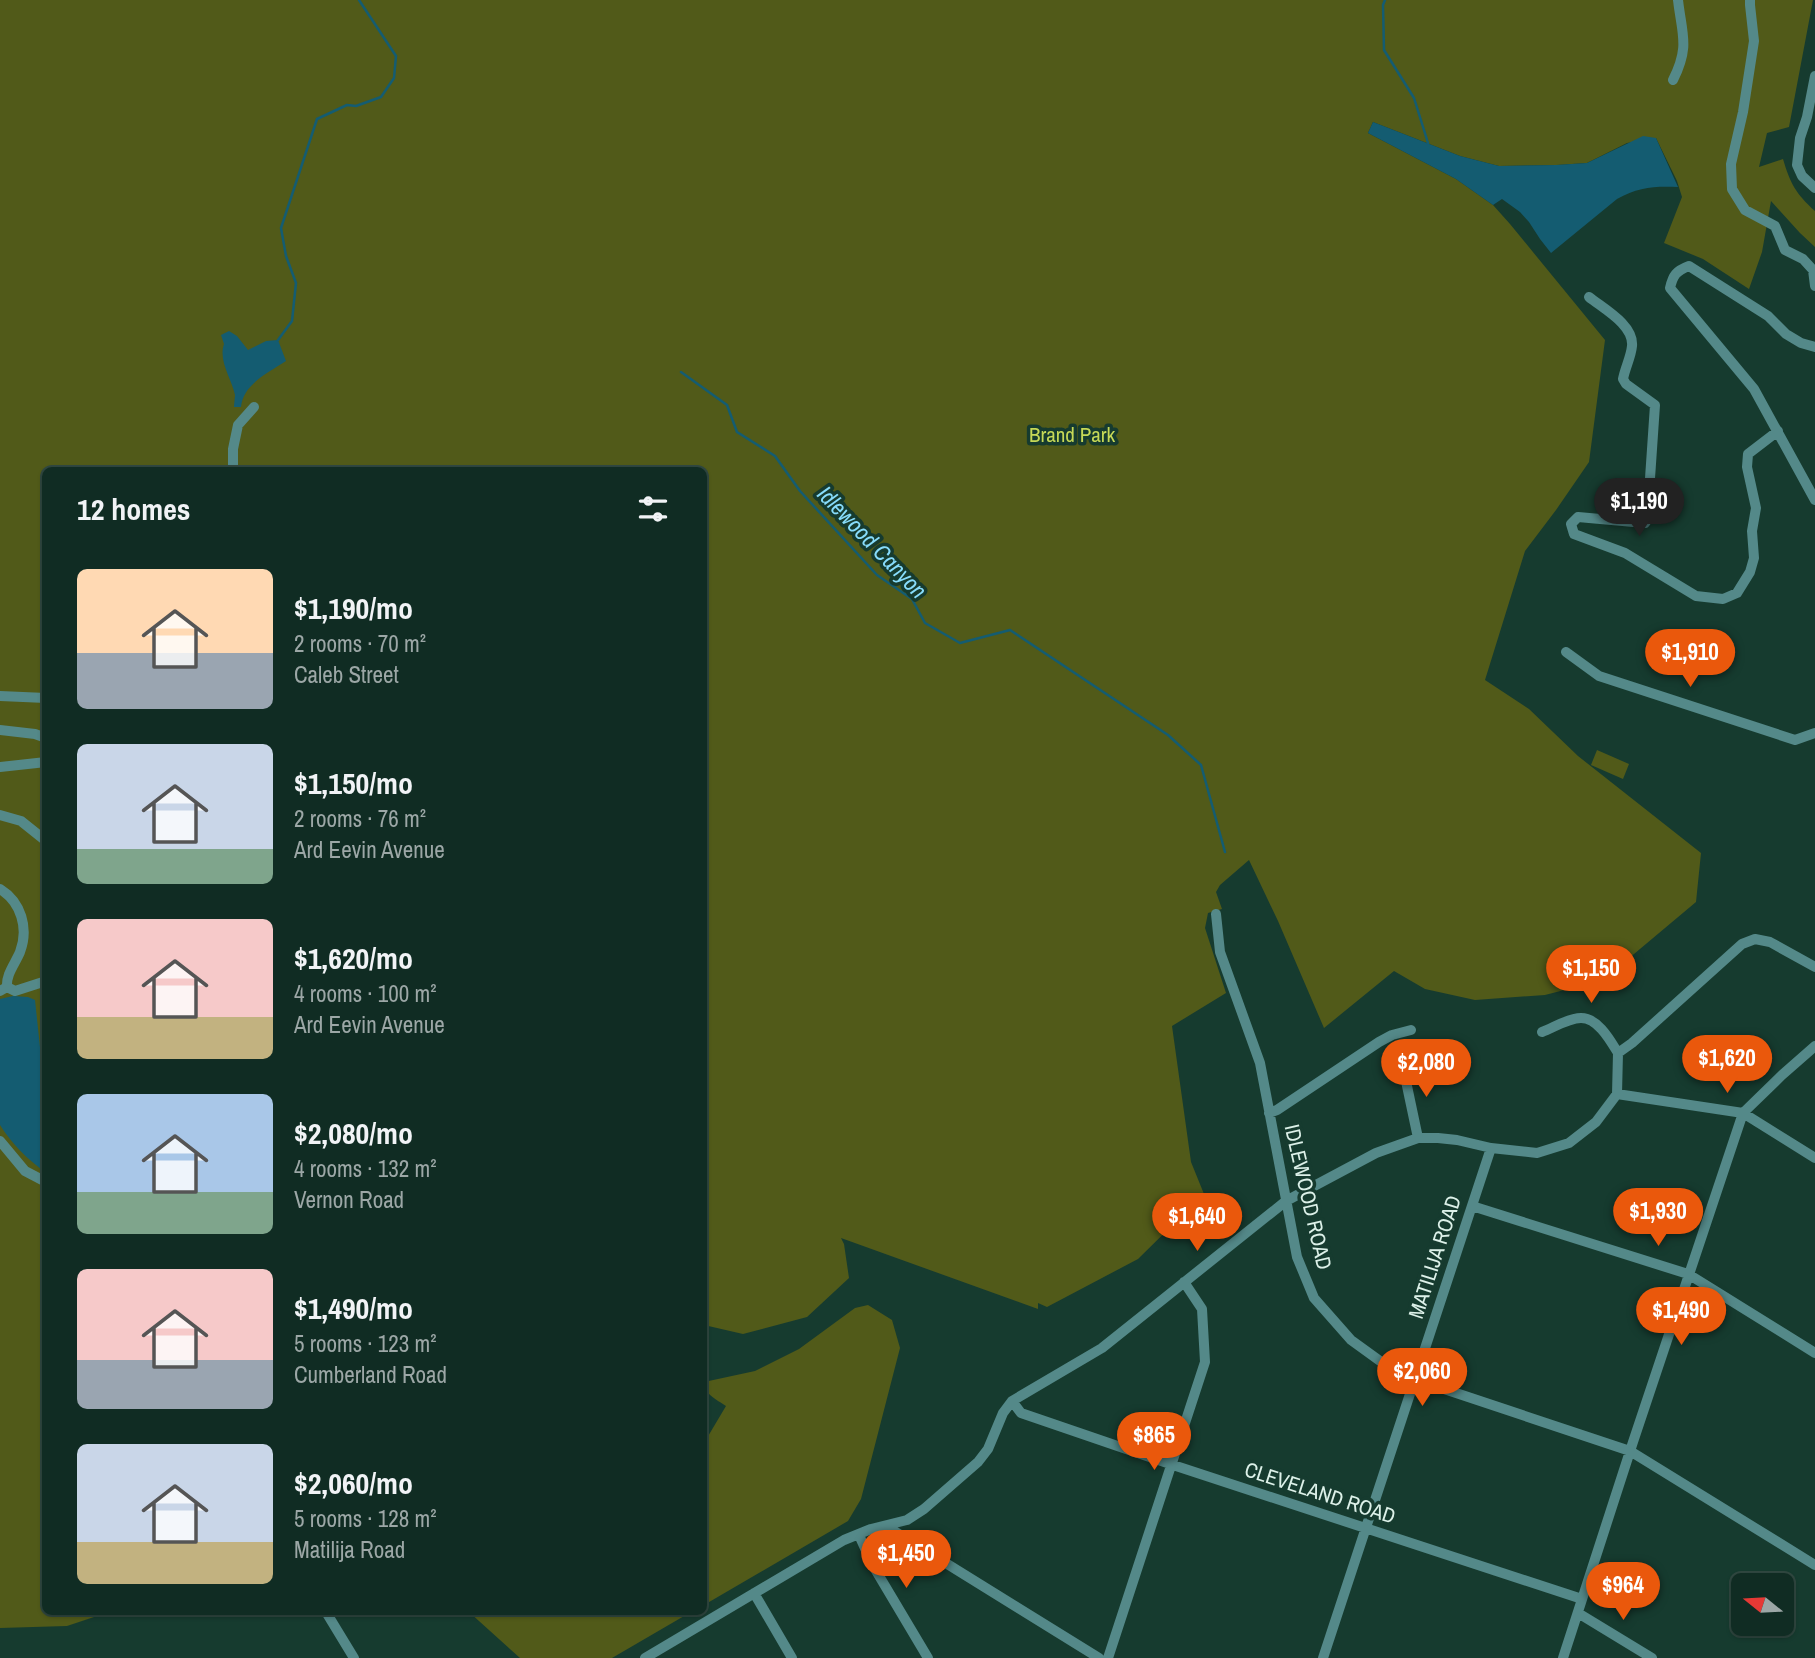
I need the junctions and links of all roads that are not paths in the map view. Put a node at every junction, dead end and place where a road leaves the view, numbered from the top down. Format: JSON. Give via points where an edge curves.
{"nodes":[{"id":1,"x":1678,"y":0,"type":"edge"},
{"id":2,"x":1751,"y":0,"type":"edge"},
{"id":3,"x":1815,"y":76,"type":"edge"},
{"id":4,"x":1673,"y":80,"type":"dead end"},
{"id":5,"x":1815,"y":188,"type":"edge"},
{"id":6,"x":1815,"y":286,"type":"edge"},
{"id":7,"x":1589,"y":298,"type":"dead end"},
{"id":8,"x":1815,"y":347,"type":"edge"},
{"id":9,"x":254,"y":407,"type":"dead end"},
{"id":10,"x":1778,"y":430,"type":"junction"},
{"id":11,"x":233,"y":467,"type":"edge"},
{"id":12,"x":1815,"y":500,"type":"edge"},
{"id":13,"x":1566,"y":652,"type":"dead end"},
{"id":14,"x":0,"y":696,"type":"edge"},
{"id":15,"x":42,"y":698,"type":"edge"},
{"id":16,"x":0,"y":730,"type":"edge"},
{"id":17,"x":1815,"y":733,"type":"edge"},
{"id":18,"x":42,"y":736,"type":"edge"},
{"id":19,"x":42,"y":762,"type":"edge"},
{"id":20,"x":0,"y":767,"type":"edge"},
{"id":21,"x":0,"y":815,"type":"edge"},
{"id":22,"x":42,"y":838,"type":"edge"},
{"id":23,"x":0,"y":889,"type":"edge"},
{"id":24,"x":1216,"y":914,"type":"dead end"},
{"id":25,"x":1815,"y":967,"type":"edge"},
{"id":26,"x":42,"y":982,"type":"edge"},
{"id":27,"x":4,"y":989,"type":"edge"},
{"id":28,"x":1410,"y":1030,"type":"dead end"},
{"id":29,"x":1542,"y":1032,"type":"dead end"},
{"id":30,"x":1815,"y":1046,"type":"edge"},
{"id":31,"x":1618,"y":1053,"type":"junction"},
{"id":32,"x":1403,"y":1066,"type":"dead end"},
{"id":33,"x":1617,"y":1094,"type":"junction"},
{"id":34,"x":1269,"y":1113,"type":"junction"},
{"id":35,"x":1743,"y":1114,"type":"junction"},
{"id":36,"x":1418,"y":1138,"type":"junction"},
{"id":37,"x":0,"y":1141,"type":"edge"},
{"id":38,"x":1491,"y":1147,"type":"junction"},
{"id":39,"x":1815,"y":1158,"type":"edge"},
{"id":40,"x":42,"y":1180,"type":"edge"},
{"id":41,"x":1286,"y":1201,"type":"junction"},
{"id":42,"x":1472,"y":1206,"type":"junction"},
{"id":43,"x":1688,"y":1274,"type":"junction"},
{"id":44,"x":1184,"y":1283,"type":"junction"},
{"id":45,"x":1815,"y":1353,"type":"edge"},
{"id":46,"x":1414,"y":1379,"type":"junction"},
{"id":47,"x":1012,"y":1401,"type":"junction"},
{"id":48,"x":1630,"y":1451,"type":"junction"},
{"id":49,"x":1172,"y":1465,"type":"junction"},
{"id":50,"x":886,"y":1526,"type":"junction"},
{"id":51,"x":1366,"y":1528,"type":"junction"},
{"id":52,"x":859,"y":1535,"type":"junction"},
{"id":53,"x":1815,"y":1565,"type":"edge"},
{"id":54,"x":754,"y":1593,"type":"junction"},
{"id":55,"x":1582,"y":1599,"type":"junction"},
{"id":56,"x":1578,"y":1613,"type":"junction"},
{"id":57,"x":328,"y":1615,"type":"edge"},
{"id":58,"x":354,"y":1658,"type":"edge"},
{"id":59,"x":645,"y":1658,"type":"edge"},
{"id":60,"x":792,"y":1658,"type":"edge"},
{"id":61,"x":928,"y":1658,"type":"edge"},
{"id":62,"x":1099,"y":1658,"type":"edge"},
{"id":63,"x":1108,"y":1658,"type":"edge"},
{"id":64,"x":1323,"y":1658,"type":"edge"},
{"id":65,"x":1563,"y":1658,"type":"edge"},
{"id":66,"x":1652,"y":1658,"type":"edge"}],
"edges":[{"from":1,"to":4,"type":"street","via":[[1684,50]]},
{"from":2,"to":6,"type":"street","via":[[1754,41],[1731,164],[1732,189],[1745,210],[1775,226],[1785,250],[1813,270]]},
{"from":3,"to":5,"type":"street","via":[[1797,165]]},
{"from":7,"to":10,"type":"street","via":[[1619,320],[1632,337],[1623,379],[1655,405],[1653,504],[1645,523],[1578,517],[1571,524],[1574,534],[1625,553],[1696,596],[1723,600],[1737,593],[1755,558],[1752,531],[1756,508],[1748,454]]},
{"from":8,"to":10,"type":"street","via":[[1786,334],[1768,316],[1689,266],[1673,276],[1670,288],[1754,389]]},
{"from":9,"to":11,"type":"street","via":[[238,425]]},
{"from":10,"to":12,"type":"street"},
{"from":13,"to":17,"type":"street","via":[[1599,676],[1705,711],[1795,740]]},
{"from":14,"to":15,"type":"street"},
{"from":16,"to":18,"type":"street"},
{"from":19,"to":20,"type":"street"},
{"from":21,"to":22,"type":"street","via":[[21,821]]},
{"from":23,"to":27,"type":"street","via":[[18,906],[24,924],[21,949]]},
{"from":24,"to":34,"type":"street","name":"IDLEWOOD ROAD","via":[[1220,952],[1260,1063]]},
{"from":25,"to":31,"type":"street","via":[[1770,942],[1755,939],[1742,944]]},
{"from":26,"to":27,"type":"street","via":[[15,991]]},
{"from":28,"to":34,"type":"street","via":[[1379,1042]]},
{"from":29,"to":31,"type":"street","via":[[1581,1018],[1600,1028]]},
{"from":30,"to":35,"type":"street"},
{"from":31,"to":33,"type":"street"},
{"from":32,"to":36,"type":"street"},
{"from":33,"to":35,"type":"street"},
{"from":33,"to":38,"type":"street","via":[[1596,1122],[1570,1143],[1537,1153]]},
{"from":34,"to":41,"type":"street","name":"IDLEWOOD ROAD"},
{"from":35,"to":39,"type":"street"},
{"from":35,"to":43,"type":"street"},
{"from":36,"to":38,"type":"street"},
{"from":36,"to":41,"type":"street","via":[[1376,1153]]},
{"from":37,"to":40,"type":"street","via":[[25,1171]]},
{"from":38,"to":42,"type":"street","name":"MATILIJA ROAD"},
{"from":41,"to":44,"type":"street"},
{"from":41,"to":46,"type":"street","name":"IDLEWOOD ROAD","via":[[1297,1256],[1314,1298],[1351,1340]]},
{"from":42,"to":43,"type":"street"},
{"from":42,"to":46,"type":"street","name":"MATILIJA ROAD"},
{"from":43,"to":45,"type":"street"},
{"from":43,"to":48,"type":"street"},
{"from":44,"to":47,"type":"street","via":[[1102,1348]]},
{"from":44,"to":49,"type":"street","via":[[1202,1309],[1206,1362]]},
{"from":46,"to":48,"type":"street","name":"IDLEWOOD ROAD"},
{"from":46,"to":51,"type":"street","name":"MATILIJA ROAD"},
{"from":47,"to":49,"type":"street","name":"CLEVELAND ROAD","via":[[1021,1413]]},
{"from":47,"to":50,"type":"street","via":[[978,1462],[924,1509]]},
{"from":48,"to":53,"type":"street","name":"IDLEWOOD ROAD"},
{"from":48,"to":55,"type":"street"},
{"from":49,"to":51,"type":"street","name":"CLEVELAND ROAD"},
{"from":49,"to":63,"type":"street"},
{"from":50,"to":52,"type":"street"},
{"from":50,"to":62,"type":"street"},
{"from":51,"to":55,"type":"street","name":"CLEVELAND ROAD"},
{"from":51,"to":64,"type":"street","name":"MATILIJA ROAD"},
{"from":52,"to":54,"type":"street"},
{"from":52,"to":61,"type":"street"},
{"from":54,"to":59,"type":"street"},
{"from":54,"to":60,"type":"street"},
{"from":55,"to":56,"type":"street"},
{"from":56,"to":65,"type":"street"},
{"from":56,"to":66,"type":"street"},
{"from":57,"to":58,"type":"street"}]}
